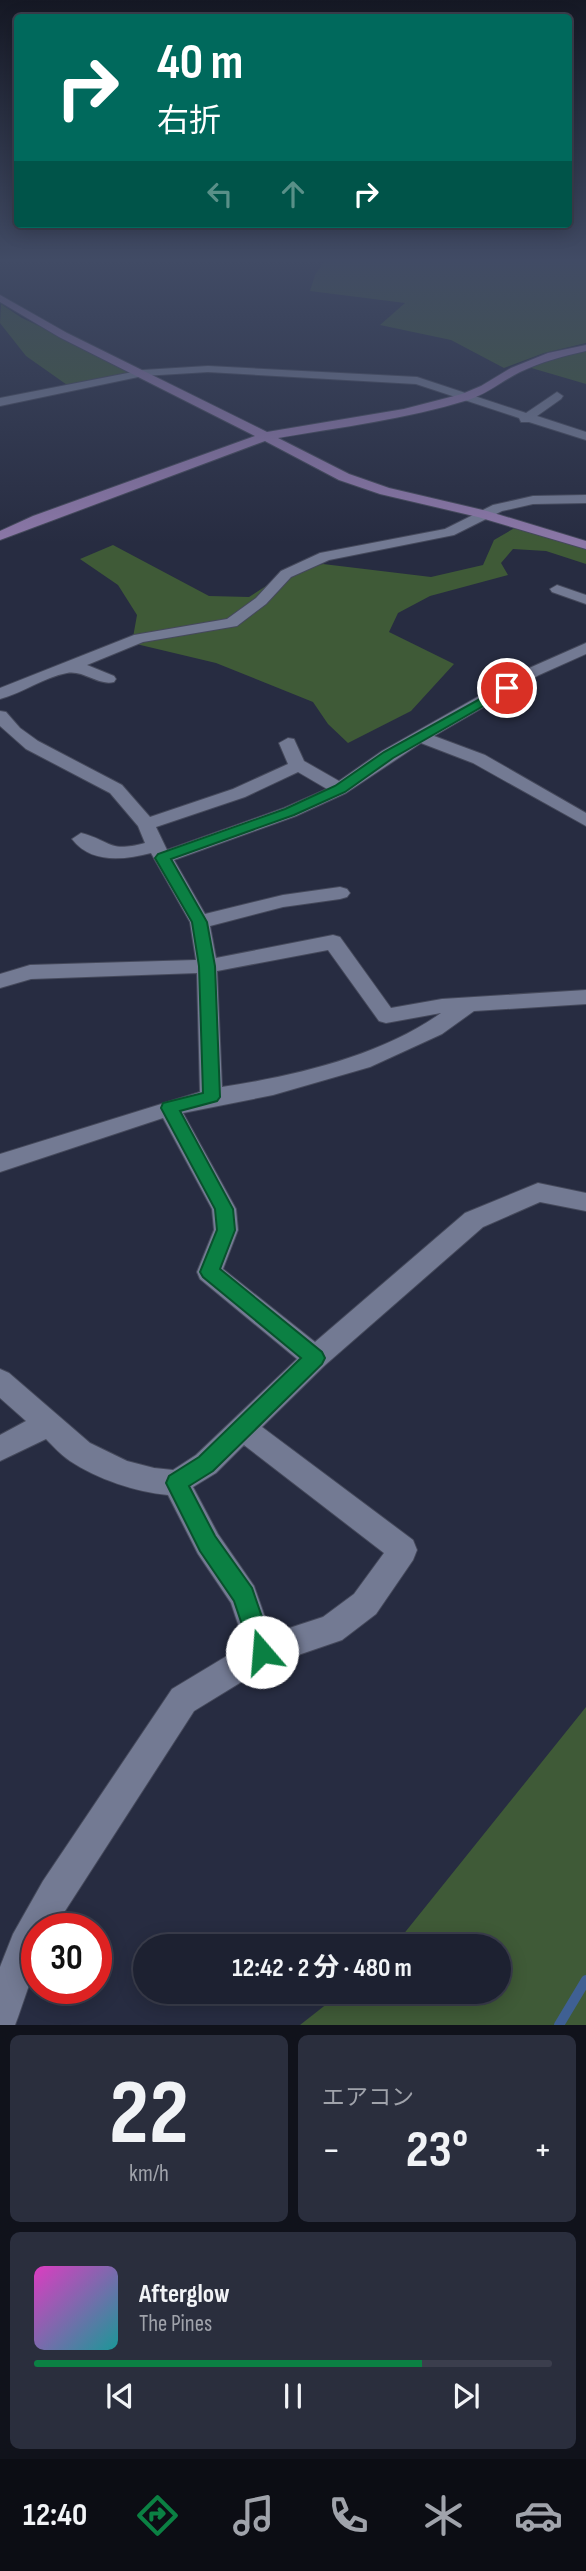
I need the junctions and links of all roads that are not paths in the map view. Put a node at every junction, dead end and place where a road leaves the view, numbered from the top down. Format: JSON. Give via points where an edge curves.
{"nodes":[{"id":1,"x":102,"y":354,"type":"edge"},
{"id":2,"x":565,"y":354,"type":"edge"},
{"id":3,"x":143,"y":373,"type":"junction"},
{"id":4,"x":557,"y":396,"type":"dead end"},
{"id":5,"x":466,"y":397,"type":"junction"},
{"id":6,"x":0,"y":402,"type":"edge"},
{"id":7,"x":525,"y":419,"type":"junction"},
{"id":8,"x":267,"y":436,"type":"junction"},
{"id":9,"x":586,"y":436,"type":"edge"},
{"id":10,"x":586,"y":499,"type":"edge"},
{"id":11,"x":482,"y":514,"type":"junction"},
{"id":12,"x":0,"y":536,"type":"edge"},
{"id":13,"x":586,"y":545,"type":"edge"},
{"id":14,"x":557,"y":589,"type":"dead end"},
{"id":15,"x":586,"y":600,"type":"edge"},
{"id":16,"x":586,"y":648,"type":"edge"},
{"id":17,"x":61,"y":668,"type":"junction"},
{"id":18,"x":108,"y":679,"type":"dead end"},
{"id":19,"x":0,"y":694,"type":"edge"},
{"id":20,"x":0,"y":716,"type":"edge"},
{"id":21,"x":421,"y":737,"type":"junction"},
{"id":22,"x":288,"y":743,"type":"dead end"},
{"id":23,"x":299,"y":765,"type":"junction"},
{"id":24,"x":340,"y":789,"type":"junction"},
{"id":25,"x":586,"y":821,"type":"edge"},
{"id":26,"x":146,"y":824,"type":"junction"},
{"id":27,"x":81,"y":839,"type":"dead end"},
{"id":28,"x":159,"y":852,"type":"junction"},
{"id":29,"x":340,"y":892,"type":"dead end"},
{"id":30,"x":200,"y":922,"type":"junction"},
{"id":31,"x":207,"y":966,"type":"junction"},
{"id":32,"x":0,"y":981,"type":"edge"},
{"id":33,"x":586,"y":997,"type":"edge"},
{"id":34,"x":469,"y":1004,"type":"junction"},
{"id":35,"x":211,"y":1097,"type":"junction"},
{"id":36,"x":169,"y":1108,"type":"junction"},
{"id":37,"x":0,"y":1163,"type":"edge"},
{"id":38,"x":586,"y":1202,"type":"edge"},
{"id":39,"x":315,"y":1358,"type":"junction"},
{"id":40,"x":0,"y":1381,"type":"edge"},
{"id":41,"x":49,"y":1423,"type":"junction"},
{"id":42,"x":244,"y":1429,"type":"junction"},
{"id":43,"x":0,"y":1450,"type":"edge"},
{"id":44,"x":176,"y":1483,"type":"junction"},
{"id":45,"x":262,"y":1652,"type":"junction"},
{"id":46,"x":0,"y":2017,"type":"edge"}],
"edges":[{"from":1,"to":3,"type":"street"},
{"from":2,"to":5,"type":"street","via":[[540,360]]},
{"from":3,"to":5,"type":"street","via":[[208,369],[417,381]]},
{"from":3,"to":6,"type":"street"},
{"from":3,"to":8,"type":"street"},
{"from":4,"to":7,"type":"street"},
{"from":5,"to":7,"type":"street"},
{"from":5,"to":8,"type":"street","via":[[405,413]]},
{"from":7,"to":9,"type":"street"},
{"from":8,"to":11,"type":"street","via":[[363,484]]},
{"from":8,"to":12,"type":"street"},
{"from":10,"to":11,"type":"street","via":[[533,500]]},
{"from":11,"to":13,"type":"street"},
{"from":11,"to":17,"type":"street","via":[[449,532],[304,564],[286,574],[232,623],[139,638]]},
{"from":14,"to":15,"type":"street"},
{"from":16,"to":21,"type":"street","via":[[533,672]]},
{"from":17,"to":18,"type":"street","via":[[86,669]]},
{"from":17,"to":19,"type":"street"},
{"from":20,"to":26,"type":"street","via":[[32,745],[116,789]]},
{"from":21,"to":24,"type":"street"},
{"from":21,"to":25,"type":"street","via":[[479,759]]},
{"from":22,"to":23,"type":"street"},
{"from":23,"to":24,"type":"street"},
{"from":23,"to":26,"type":"street","via":[[239,793]]},
{"from":24,"to":28,"type":"street","via":[[290,812]]},
{"from":26,"to":28,"type":"street"},
{"from":27,"to":28,"type":"street","via":[[107,854]]},
{"from":28,"to":30,"type":"street"},
{"from":29,"to":30,"type":"street"},
{"from":30,"to":31,"type":"street"},
{"from":31,"to":32,"type":"street","via":[[30,972]]},
{"from":31,"to":34,"type":"street","via":[[333,942],[386,1016]]},
{"from":31,"to":35,"type":"street"},
{"from":33,"to":34,"type":"street"},
{"from":34,"to":35,"type":"street","via":[[434,1029],[362,1061],[273,1087]]},
{"from":35,"to":36,"type":"street"},
{"from":36,"to":37,"type":"street"},
{"from":36,"to":39,"type":"street","via":[[224,1209],[226,1230],[209,1272]]},
{"from":38,"to":39,"type":"street","via":[[538,1192],[474,1220]]},
{"from":39,"to":42,"type":"street"},
{"from":40,"to":41,"type":"street"},
{"from":41,"to":43,"type":"street"},
{"from":41,"to":44,"type":"street","via":[[80,1451],[102,1462],[154,1481]]},
{"from":42,"to":44,"type":"street","via":[[206,1464]]},
{"from":42,"to":45,"type":"street","via":[[403,1550],[365,1604],[331,1629]]},
{"from":44,"to":45,"type":"street","via":[[208,1544],[244,1596]]},
{"from":45,"to":46,"type":"street","via":[[183,1700],[49,1903],[25,1946]]}]}
